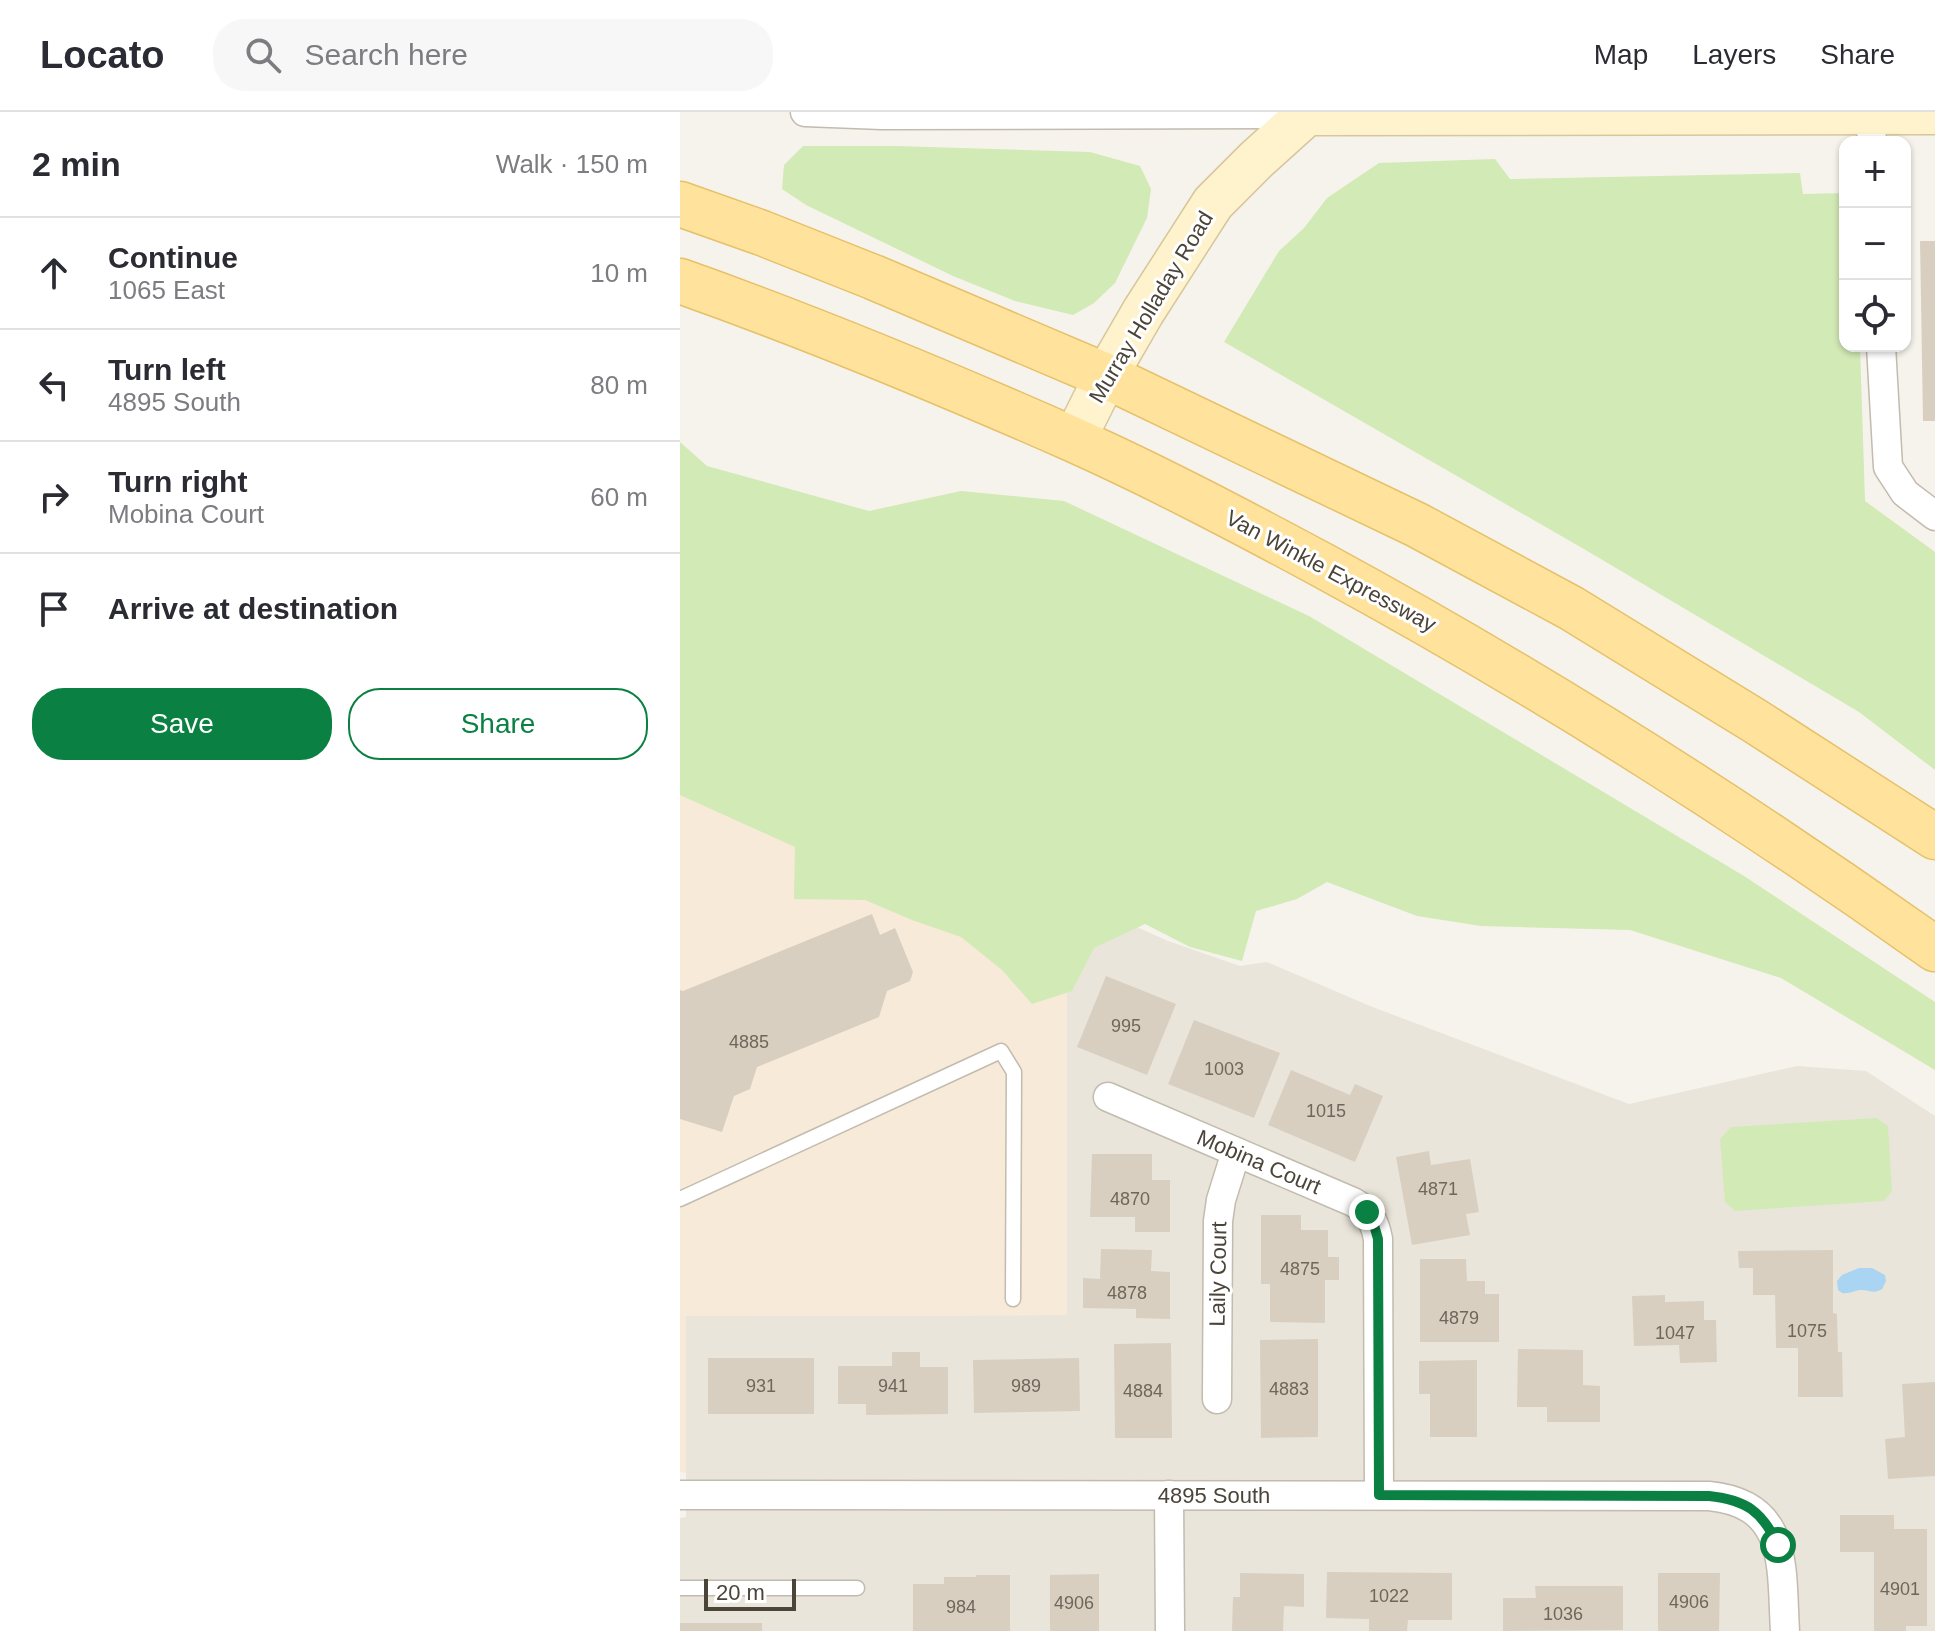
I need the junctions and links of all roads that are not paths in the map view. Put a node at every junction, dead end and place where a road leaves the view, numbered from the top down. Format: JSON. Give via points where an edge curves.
{"nodes":[{"id":1,"x":805,"y":112,"type":"edge"},
{"id":2,"x":1425,"y":113,"type":"edge"},
{"id":3,"x":1648,"y":113,"type":"edge"},
{"id":4,"x":1935,"y":113,"type":"edge"},
{"id":5,"x":882,"y":114,"type":"edge"},
{"id":6,"x":1321,"y":114,"type":"edge"},
{"id":7,"x":1871,"y":128,"type":"edge"},
{"id":8,"x":680,"y":204,"type":"edge"},
{"id":9,"x":680,"y":281,"type":"edge"},
{"id":10,"x":1881,"y":352,"type":"edge"},
{"id":11,"x":1106,"y":376,"type":"junction"},
{"id":12,"x":1074,"y":440,"type":"junction"},
{"id":13,"x":1935,"y":516,"type":"edge"},
{"id":14,"x":1935,"y":837,"type":"edge"},
{"id":15,"x":1935,"y":949,"type":"edge"},
{"id":16,"x":1108,"y":1097,"type":"dead end"},
{"id":17,"x":1236,"y":1152,"type":"junction"},
{"id":18,"x":680,"y":1199,"type":"edge"},
{"id":19,"x":1013,"y":1299,"type":"dead end"},
{"id":20,"x":1217,"y":1399,"type":"dead end"},
{"id":21,"x":680,"y":1495,"type":"edge"},
{"id":22,"x":1169,"y":1495,"type":"junction"},
{"id":23,"x":1379,"y":1495,"type":"junction"},
{"id":24,"x":680,"y":1588,"type":"edge"},
{"id":25,"x":857,"y":1588,"type":"dead end"},
{"id":26,"x":1170,"y":1631,"type":"edge"},
{"id":27,"x":1785,"y":1631,"type":"edge"}],
"edges":[{"from":1,"to":5,"type":"street"},
{"from":2,"to":3,"type":"main road"},
{"from":2,"to":6,"type":"main road"},
{"from":3,"to":7,"type":"main road"},
{"from":4,"to":7,"type":"main road"},
{"from":5,"to":6,"type":"street"},
{"from":6,"to":11,"type":"main road","name":"Murray Holladay Road","via":[[1257,159],[1213,203]]},
{"from":8,"to":11,"type":"main road","via":[[873,277]]},
{"from":9,"to":12,"type":"main road","name":"Van Winkle Expressway","via":[[771,313]]},
{"from":10,"to":13,"type":"street","via":[[1888,467],[1905,493]]},
{"from":11,"to":12,"type":"main road","name":"Murray Holladay Road"},
{"from":11,"to":14,"type":"main road","via":[[1417,525],[1571,608]]},
{"from":12,"to":15,"type":"main road","name":"Van Winkle Expressway","via":[[1251,527],[1583,714]]},
{"from":16,"to":17,"type":"street","name":"Mobina Court"},
{"from":17,"to":20,"type":"street","name":"Laily Court","via":[[1218,1221]]},
{"from":17,"to":23,"type":"street","name":"Mobina Court","via":[[1353,1202],[1374,1225]]},
{"from":18,"to":19,"type":"lane","via":[[1001,1051],[1014,1072]]},
{"from":21,"to":22,"type":"street","name":"4895 South"},
{"from":22,"to":23,"type":"street","name":"4895 South"},
{"from":22,"to":26,"type":"street"},
{"from":23,"to":27,"type":"street","name":"4895 South","via":[[1729,1498],[1762,1518],[1778,1545]]},
{"from":24,"to":25,"type":"lane"}]}
